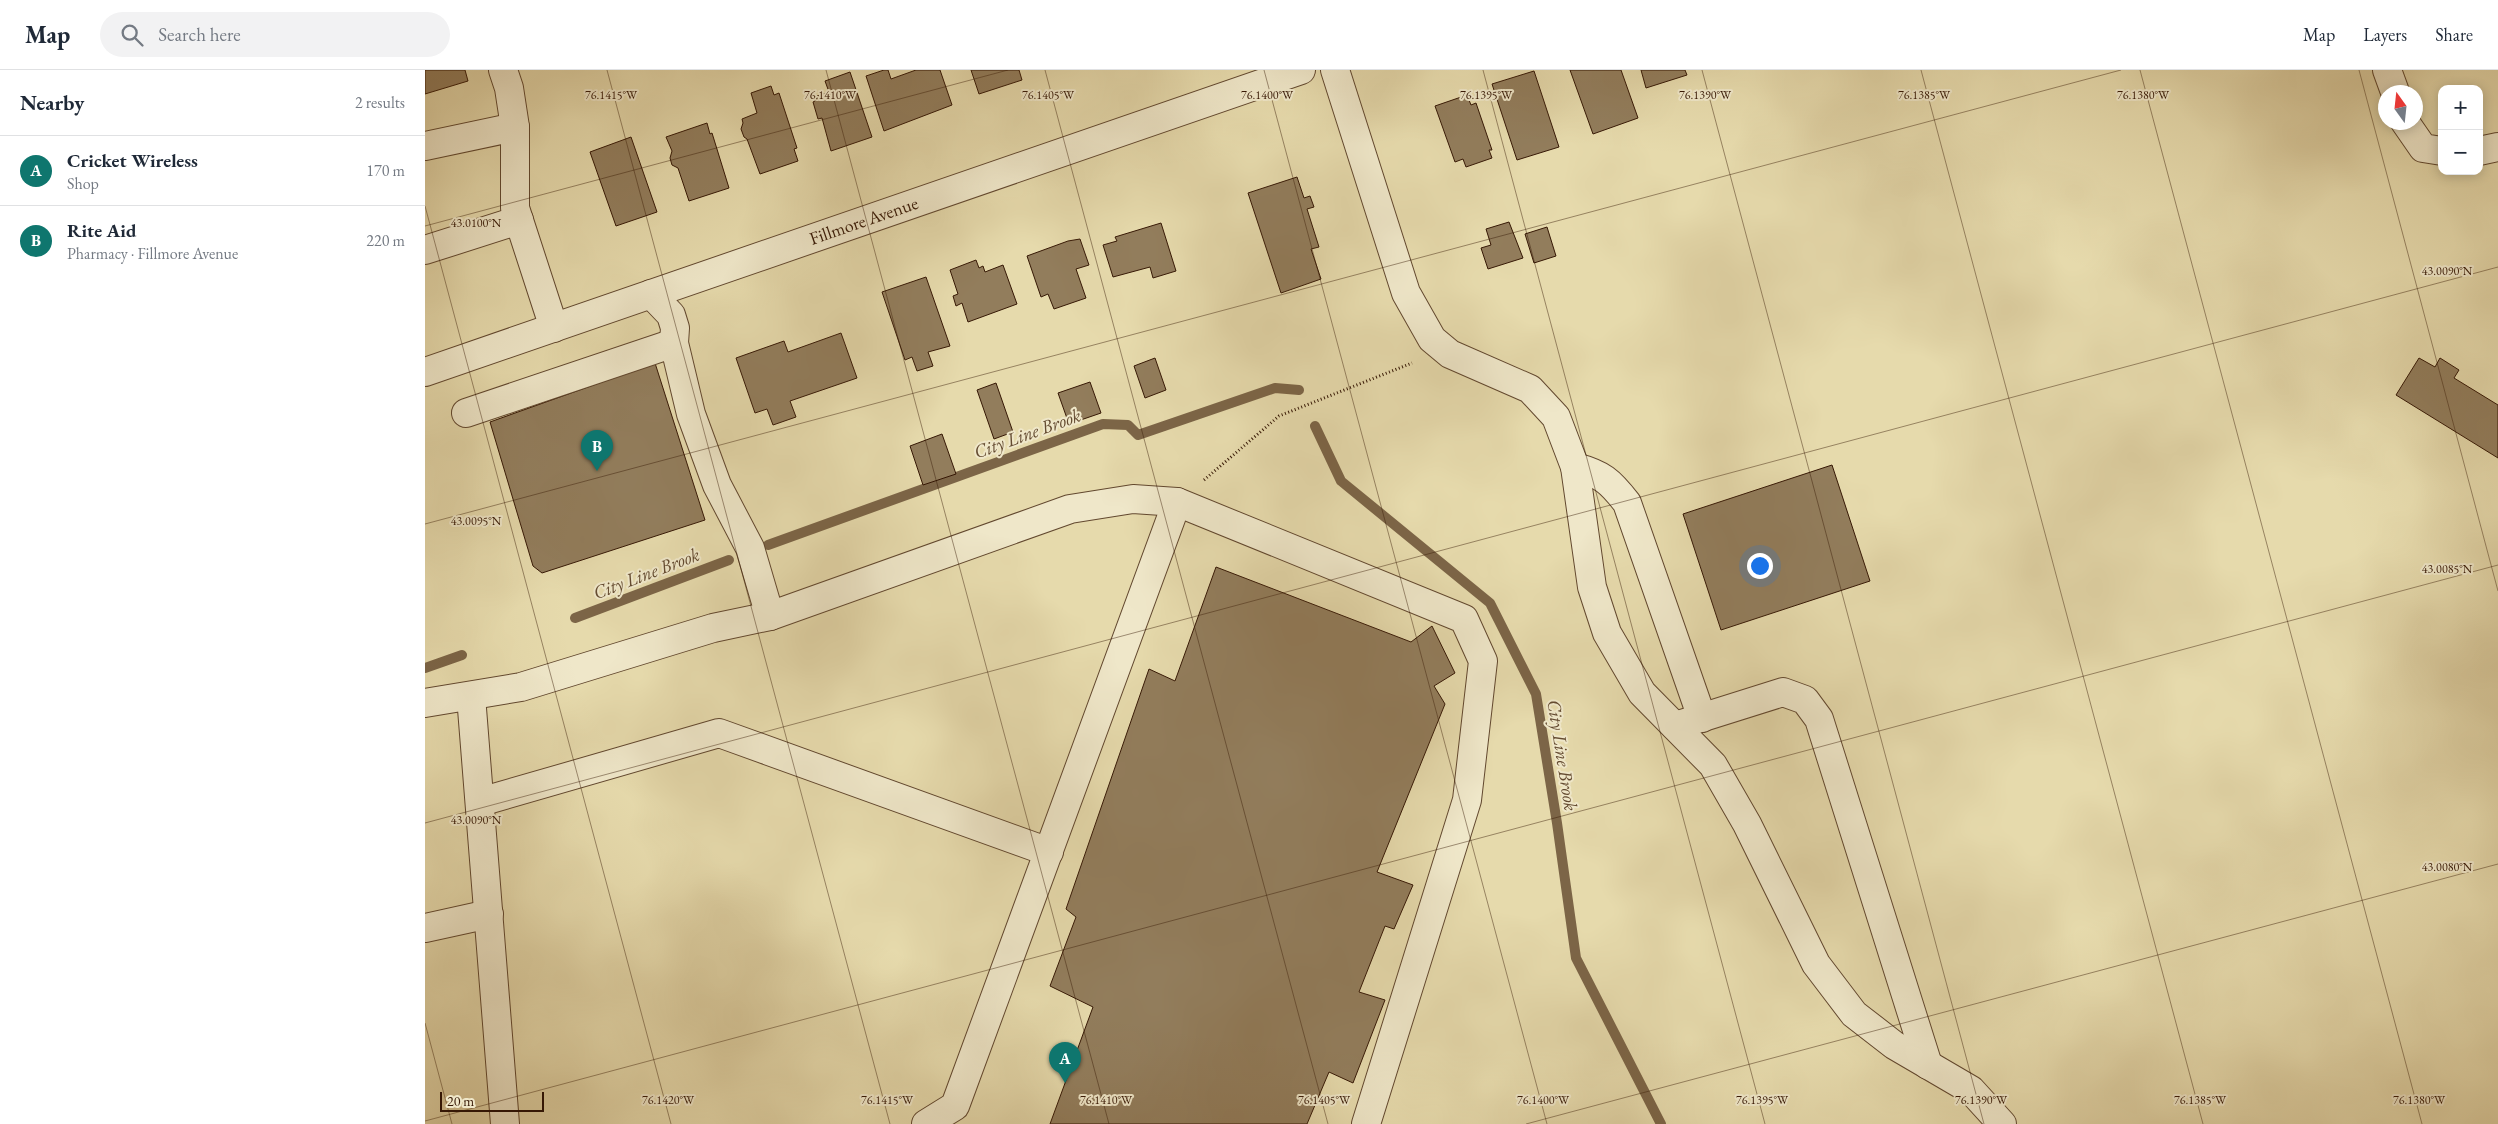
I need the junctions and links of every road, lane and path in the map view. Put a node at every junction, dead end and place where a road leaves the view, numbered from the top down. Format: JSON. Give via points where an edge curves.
{"nodes":[{"id":1,"x":503,"y":70,"type":"edge"},
{"id":2,"x":1301,"y":70,"type":"edge"},
{"id":3,"x":1335,"y":70,"type":"edge"},
{"id":4,"x":2387,"y":70,"type":"edge"},
{"id":5,"x":2392,"y":85,"type":"edge"},
{"id":6,"x":515,"y":127,"type":"junction"},
{"id":7,"x":2411,"y":130,"type":"edge"},
{"id":8,"x":425,"y":146,"type":"edge"},
{"id":9,"x":2498,"y":147,"type":"edge"},
{"id":10,"x":2438,"y":150,"type":"edge"},
{"id":11,"x":2483,"y":150,"type":"edge"},
{"id":12,"x":519,"y":220,"type":"junction"},
{"id":13,"x":425,"y":250,"type":"edge"},
{"id":14,"x":651,"y":294,"type":"junction"},
{"id":15,"x":554,"y":328,"type":"junction"},
{"id":16,"x":674,"y":343,"type":"junction"},
{"id":17,"x":1445,"y":350,"type":"junction"},
{"id":18,"x":425,"y":372,"type":"edge"},
{"id":19,"x":466,"y":413,"type":"dead end"},
{"id":20,"x":1575,"y":467,"type":"junction"},
{"id":21,"x":1177,"y":502,"type":"junction"},
{"id":22,"x":770,"y":616,"type":"junction"},
{"id":23,"x":471,"y":696,"type":"junction"},
{"id":24,"x":425,"y":704,"type":"edge"},
{"id":25,"x":1702,"y":718,"type":"junction"},
{"id":26,"x":1675,"y":726,"type":"junction"},
{"id":27,"x":480,"y":802,"type":"junction"},
{"id":28,"x":1049,"y":852,"type":"junction"},
{"id":29,"x":489,"y":914,"type":"junction"},
{"id":30,"x":425,"y":928,"type":"edge"},
{"id":31,"x":1928,"y":1065,"type":"junction"},
{"id":32,"x":505,"y":1124,"type":"edge"},
{"id":33,"x":926,"y":1124,"type":"edge"},
{"id":34,"x":1366,"y":1124,"type":"edge"},
{"id":35,"x":2002,"y":1124,"type":"edge"}],
"edges":[{"from":1,"to":6,"type":"street"},
{"from":2,"to":14,"type":"street","name":"Fillmore Avenue"},
{"from":3,"to":17,"type":"street","via":[[1406,293],[1432,339]]},
{"from":4,"to":5,"type":"street"},
{"from":6,"to":8,"type":"street"},
{"from":6,"to":12,"type":"street","via":[[515,208]]},
{"from":7,"to":10,"type":"street","via":[[2423,148]]},
{"from":9,"to":11,"type":"street"},
{"from":12,"to":13,"type":"street"},
{"from":12,"to":15,"type":"street"},
{"from":14,"to":15,"type":"street","name":"Fillmore Avenue"},
{"from":14,"to":16,"type":"street","via":[[671,315],[675,328]]},
{"from":15,"to":18,"type":"street","name":"Fillmore Avenue"},
{"from":16,"to":19,"type":"street"},
{"from":16,"to":22,"type":"street","via":[[691,414],[717,485],[750,548]]},
{"from":17,"to":20,"type":"street","via":[[1530,389],[1556,417]]},
{"from":17,"to":21,"type":"path","via":[[1279,416]]},
{"from":20,"to":25,"type":"street","via":[[1597,473],[1613,485],[1627,503]]},
{"from":20,"to":26,"type":"street","via":[[1592,587],[1607,634],[1642,693]]},
{"from":21,"to":22,"type":"street","via":[[1133,499],[1070,509]]},
{"from":21,"to":28,"type":"street"},
{"from":21,"to":34,"type":"street","via":[[1464,619],[1483,661],[1467,800]]},
{"from":22,"to":23,"type":"street","via":[[713,628],[521,687]]},
{"from":23,"to":24,"type":"street"},
{"from":23,"to":27,"type":"street"},
{"from":25,"to":26,"type":"street"},
{"from":25,"to":31,"type":"street","via":[[1783,692],[1805,700],[1819,719]]},
{"from":26,"to":31,"type":"street","via":[[1713,765],[1747,824],[1816,964],[1854,1014],[1894,1045]]},
{"from":27,"to":28,"type":"street","via":[[719,733]]},
{"from":27,"to":29,"type":"street"},
{"from":28,"to":33,"type":"street","via":[[955,1106]]},
{"from":29,"to":30,"type":"street"},
{"from":29,"to":32,"type":"street"},
{"from":31,"to":35,"type":"street","via":[[1971,1090]]}]}
